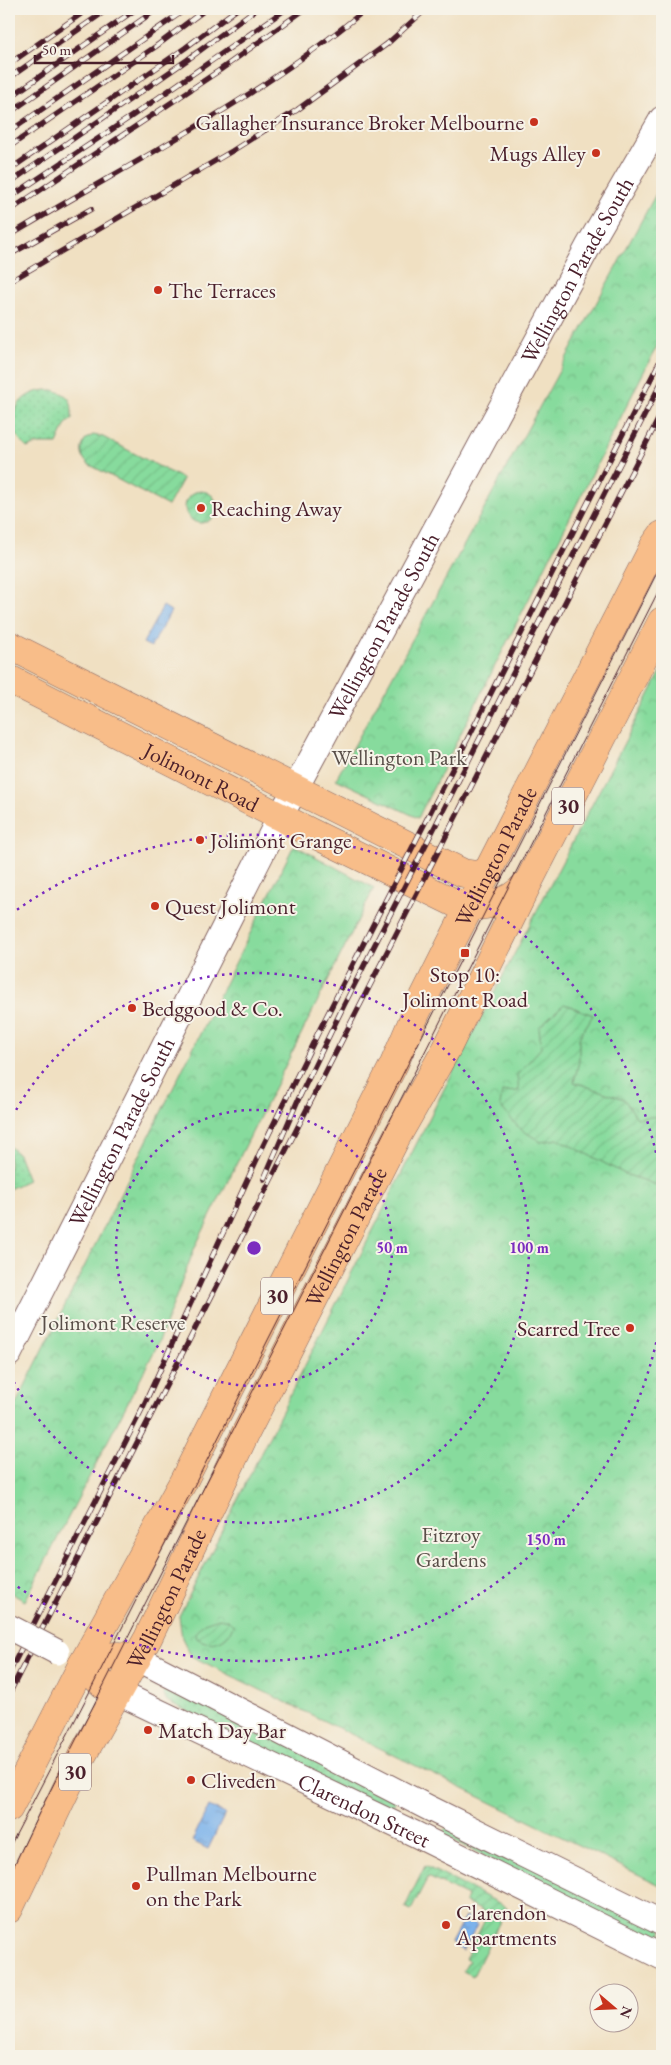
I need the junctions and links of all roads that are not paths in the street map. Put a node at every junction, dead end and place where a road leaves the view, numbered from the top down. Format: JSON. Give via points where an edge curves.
{"nodes":[{"id":1,"x":662,"y":119,"type":"edge"},
{"id":2,"x":658,"y":540,"type":"edge"},
{"id":3,"x":662,"y":621,"type":"edge"},
{"id":4,"x":9,"y":645,"type":"edge"},
{"id":5,"x":9,"y":679,"type":"edge"},
{"id":6,"x":295,"y":789,"type":"junction"},
{"id":7,"x":280,"y":817,"type":"junction"},
{"id":8,"x":489,"y":871,"type":"junction"},
{"id":9,"x":529,"y":881,"type":"junction"},
{"id":10,"x":471,"y":905,"type":"junction"},
{"id":11,"x":9,"y":1354,"type":"edge"},
{"id":12,"x":9,"y":1627,"type":"edge"},
{"id":13,"x":137,"y":1658,"type":"junction"},
{"id":14,"x":82,"y":1665,"type":"junction"},
{"id":15,"x":117,"y":1692,"type":"junction"},
{"id":16,"x":9,"y":1808,"type":"edge"},
{"id":17,"x":9,"y":1909,"type":"edge"},
{"id":18,"x":662,"y":1923,"type":"edge"},
{"id":19,"x":662,"y":1957,"type":"edge"}],
"edges":[{"from":1,"to":6,"type":"street","name":"Wellington Parade South","via":[[590,245]]},
{"from":2,"to":8,"type":"main road","name":"Wellington Parade","number":"30"},
{"from":3,"to":9,"type":"main road","name":"Wellington Parade","number":"30"},
{"from":4,"to":6,"type":"main road","name":"Jolimont Road"},
{"from":5,"to":7,"type":"main road","name":"Jolimont Road"},
{"from":6,"to":7,"type":"street","name":"Wellington Parade South"},
{"from":6,"to":8,"type":"main road","name":"Jolimont Road","via":[[463,873],[477,875]]},
{"from":7,"to":10,"type":"main road","name":"Jolimont Road","via":[[450,901]]},
{"from":7,"to":11,"type":"street","name":"Wellington Parade South"},
{"from":8,"to":10,"type":"main road","name":"Wellington Parade","number":"30"},
{"from":9,"to":10,"type":"main road","name":"Jolimont Road","via":[[506,901]]},
{"from":9,"to":13,"type":"main road","name":"Wellington Parade","number":"30","via":[[447,1048],[397,1136],[245,1434]]},
{"from":10,"to":14,"type":"main road","name":"Wellington Parade","number":"30","via":[[208,1433]]},
{"from":12,"to":14,"type":"street","bridge":true},
{"from":13,"to":14,"type":"main road","name":"Clarendon Street","via":[[109,1656]]},
{"from":13,"to":15,"type":"main road","name":"Wellington Parade","number":"30"},
{"from":13,"to":18,"type":"street","name":"Clarendon Street"},
{"from":14,"to":15,"type":"main road","name":"Clarendon Street"},
{"from":14,"to":16,"type":"main road","name":"Wellington Parade","number":"30"},
{"from":15,"to":17,"type":"main road","name":"Wellington Parade","number":"30","via":[[82,1756]]},
{"from":15,"to":19,"type":"street","name":"Clarendon Street"}]}
